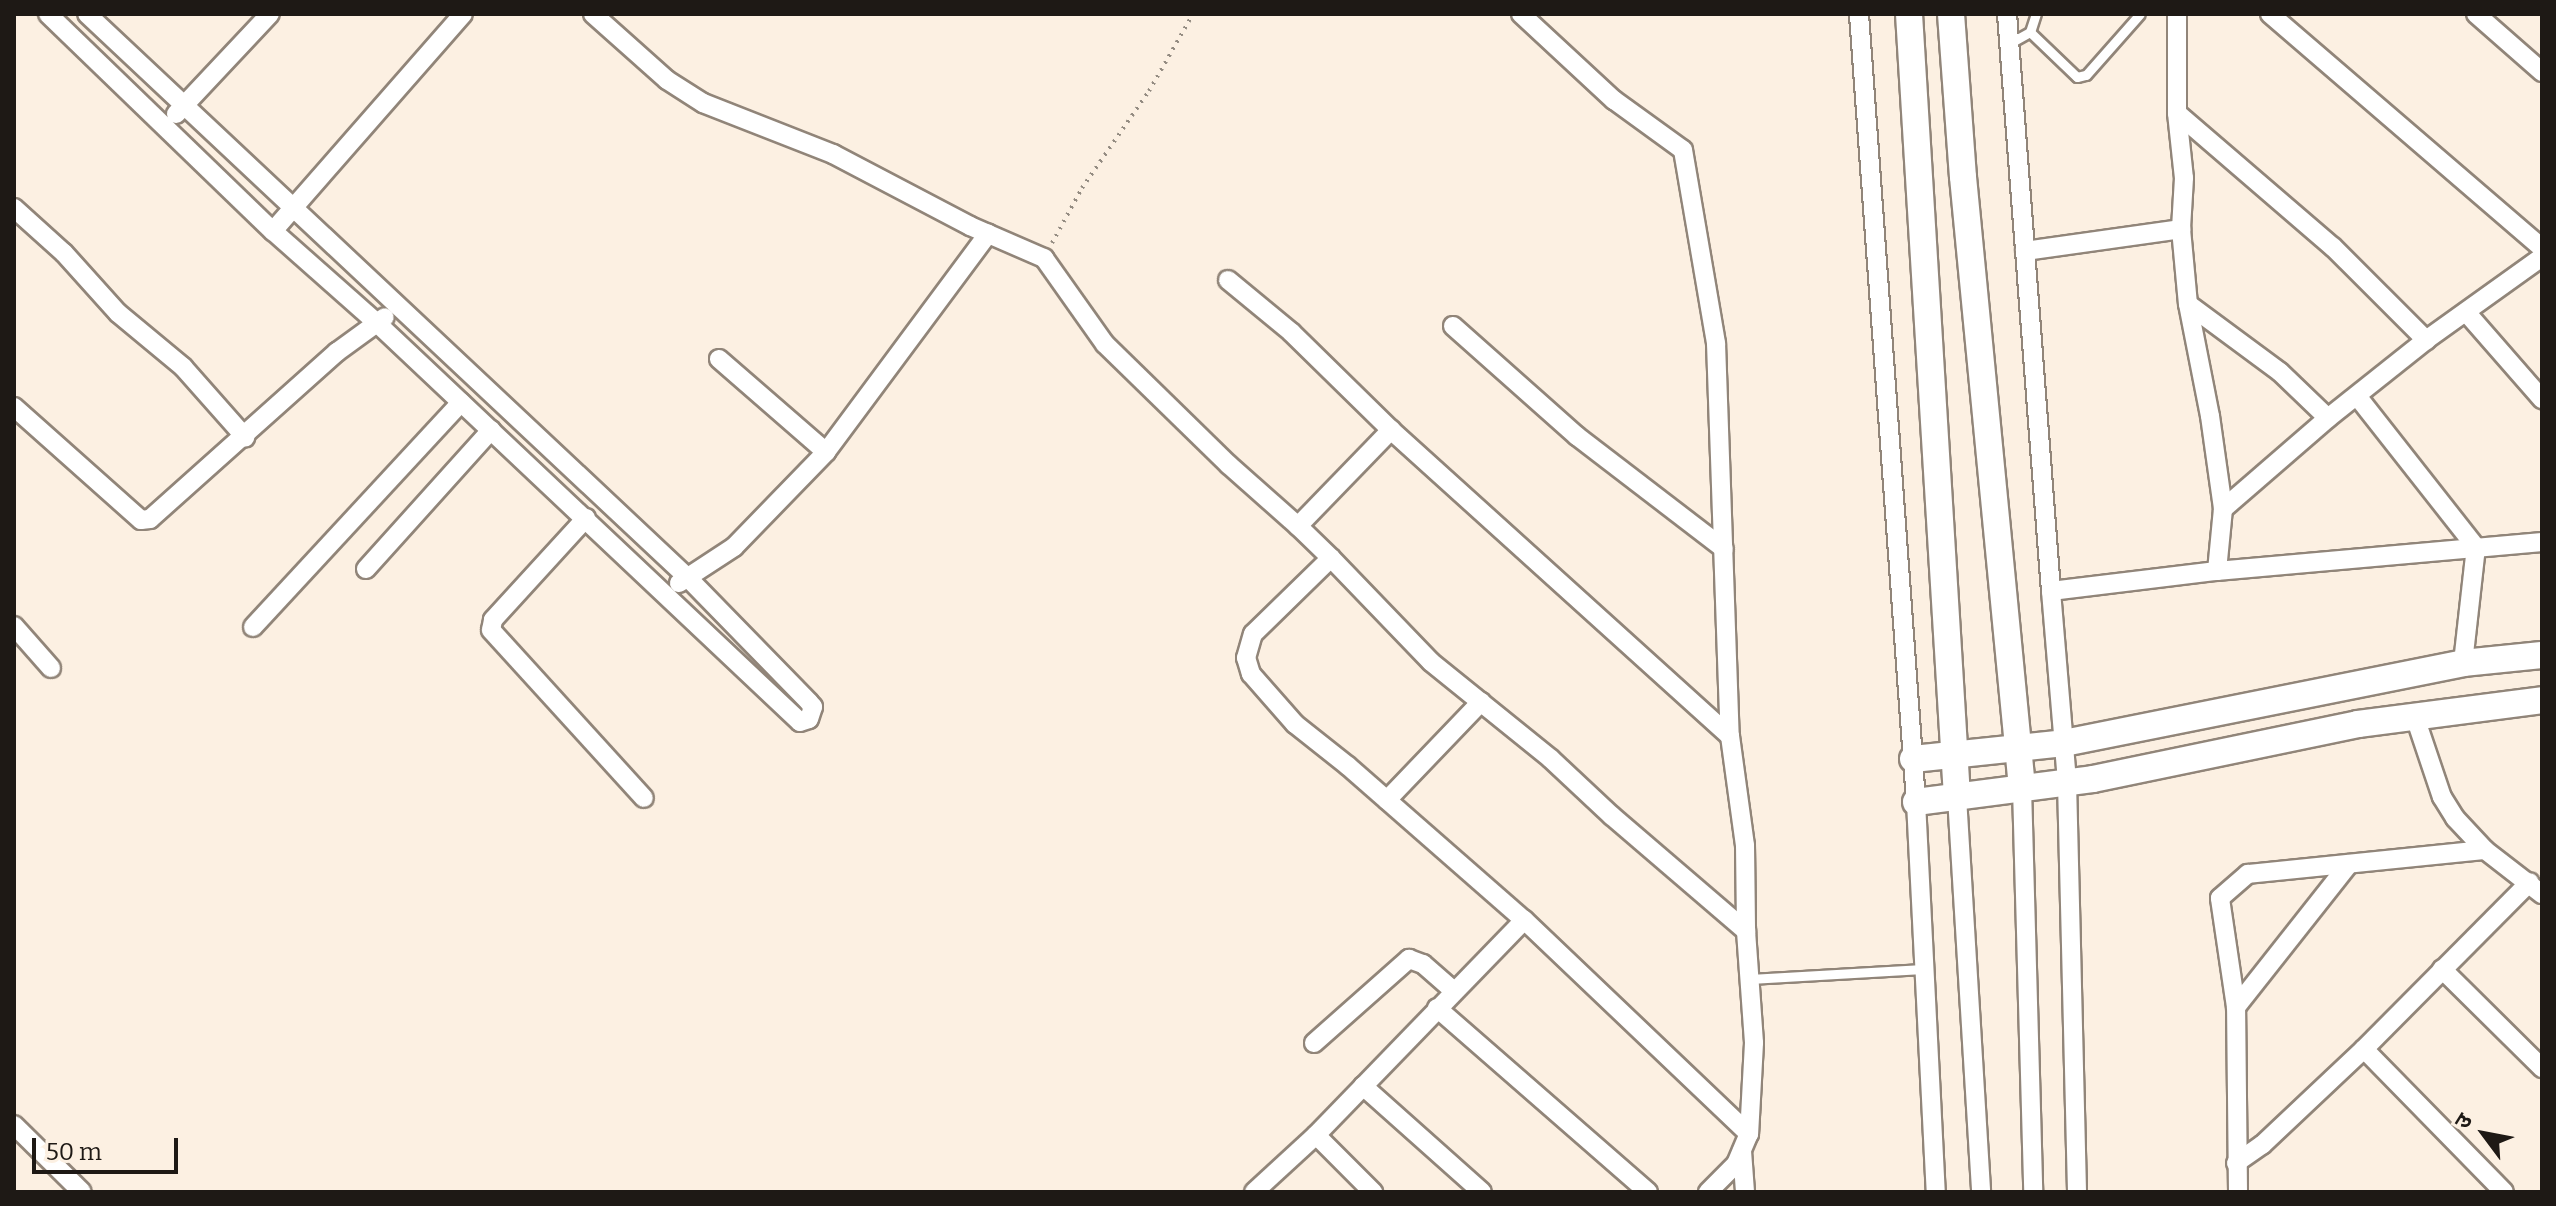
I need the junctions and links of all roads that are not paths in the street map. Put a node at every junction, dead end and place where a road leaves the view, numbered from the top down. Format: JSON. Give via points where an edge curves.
{"nodes":[{"id":1,"x":48,"y":14,"type":"edge"},
{"id":2,"x":87,"y":14,"type":"edge"},
{"id":3,"x":270,"y":14,"type":"edge"},
{"id":4,"x":463,"y":14,"type":"edge"},
{"id":5,"x":593,"y":14,"type":"edge"},
{"id":6,"x":1521,"y":14,"type":"edge"},
{"id":7,"x":1859,"y":14,"type":"edge"},
{"id":8,"x":1909,"y":14,"type":"edge"},
{"id":9,"x":1951,"y":14,"type":"edge"},
{"id":10,"x":2007,"y":14,"type":"edge"},
{"id":11,"x":2036,"y":14,"type":"edge"},
{"id":12,"x":2140,"y":14,"type":"edge"},
{"id":13,"x":2177,"y":14,"type":"edge"},
{"id":14,"x":2270,"y":14,"type":"edge"},
{"id":15,"x":2476,"y":14,"type":"edge"},
{"id":16,"x":2030,"y":32,"type":"junction"},
{"id":17,"x":2010,"y":43,"type":"junction"},
{"id":18,"x":2542,"y":72,"type":"edge"},
{"id":19,"x":185,"y":106,"type":"junction"},
{"id":20,"x":2177,"y":113,"type":"junction"},
{"id":21,"x":164,"y":123,"type":"junction"},
{"id":22,"x":292,"y":205,"type":"junction"},
{"id":23,"x":14,"y":208,"type":"edge"},
{"id":24,"x":2181,"y":229,"type":"junction"},
{"id":25,"x":273,"y":231,"type":"junction"},
{"id":26,"x":988,"y":234,"type":"junction"},
{"id":27,"x":2542,"y":248,"type":"edge"},
{"id":28,"x":2025,"y":251,"type":"junction"},
{"id":29,"x":2542,"y":257,"type":"edge"},
{"id":30,"x":1228,"y":280,"type":"dead end"},
{"id":31,"x":397,"y":304,"type":"junction"},
{"id":32,"x":2188,"y":304,"type":"junction"},
{"id":33,"x":2466,"y":312,"type":"junction"},
{"id":34,"x":378,"y":324,"type":"junction"},
{"id":35,"x":1453,"y":326,"type":"dead end"},
{"id":36,"x":2426,"y":340,"type":"junction"},
{"id":37,"x":719,"y":359,"type":"dead end"},
{"id":38,"x":2357,"y":396,"type":"junction"},
{"id":39,"x":2542,"y":399,"type":"edge"},
{"id":40,"x":461,"y":402,"type":"junction"},
{"id":41,"x":14,"y":407,"type":"edge"},
{"id":42,"x":2328,"y":418,"type":"junction"},
{"id":43,"x":491,"y":430,"type":"junction"},
{"id":44,"x":1391,"y":430,"type":"junction"},
{"id":45,"x":245,"y":437,"type":"junction"},
{"id":46,"x":826,"y":452,"type":"junction"},
{"id":47,"x":2223,"y":509,"type":"junction"},
{"id":48,"x":586,"y":518,"type":"junction"},
{"id":49,"x":1298,"y":526,"type":"junction"},
{"id":50,"x":2542,"y":542,"type":"edge"},
{"id":51,"x":2476,"y":547,"type":"junction"},
{"id":52,"x":1724,"y":549,"type":"junction"},
{"id":53,"x":1331,"y":558,"type":"junction"},
{"id":54,"x":366,"y":569,"type":"dead end"},
{"id":55,"x":2217,"y":571,"type":"junction"},
{"id":56,"x":686,"y":576,"type":"junction"},
{"id":57,"x":2051,"y":591,"type":"junction"},
{"id":58,"x":668,"y":595,"type":"junction"},
{"id":59,"x":14,"y":626,"type":"edge"},
{"id":60,"x":253,"y":627,"type":"dead end"},
{"id":61,"x":2542,"y":655,"type":"edge"},
{"id":62,"x":2463,"y":663,"type":"junction"},
{"id":63,"x":51,"y":668,"type":"dead end"},
{"id":64,"x":2542,"y":700,"type":"edge"},
{"id":65,"x":1481,"y":702,"type":"junction"},
{"id":66,"x":2415,"y":717,"type":"junction"},
{"id":67,"x":1730,"y":736,"type":"junction"},
{"id":68,"x":2064,"y":743,"type":"junction"},
{"id":69,"x":2020,"y":749,"type":"junction"},
{"id":70,"x":1956,"y":755,"type":"junction"},
{"id":71,"x":1913,"y":759,"type":"junction"},
{"id":72,"x":2067,"y":782,"type":"junction"},
{"id":73,"x":2022,"y":788,"type":"junction"},
{"id":74,"x":1957,"y":797,"type":"junction"},
{"id":75,"x":644,"y":798,"type":"dead end"},
{"id":76,"x":1387,"y":800,"type":"junction"},
{"id":77,"x":1916,"y":802,"type":"junction"},
{"id":78,"x":2485,"y":850,"type":"junction"},
{"id":79,"x":2349,"y":864,"type":"junction"},
{"id":80,"x":2536,"y":888,"type":"edge"},
{"id":81,"x":1524,"y":920,"type":"junction"},
{"id":82,"x":1746,"y":931,"type":"junction"},
{"id":83,"x":1923,"y":969,"type":"junction"},
{"id":84,"x":2442,"y":969,"type":"junction"},
{"id":85,"x":1750,"y":979,"type":"junction"},
{"id":86,"x":1454,"y":991,"type":"junction"},
{"id":87,"x":2236,"y":1007,"type":"junction"},
{"id":88,"x":1437,"y":1008,"type":"junction"},
{"id":89,"x":1314,"y":1043,"type":"dead end"},
{"id":90,"x":2364,"y":1049,"type":"junction"},
{"id":91,"x":2542,"y":1068,"type":"edge"},
{"id":92,"x":1363,"y":1086,"type":"junction"},
{"id":93,"x":14,"y":1125,"type":"edge"},
{"id":94,"x":1316,"y":1135,"type":"junction"},
{"id":95,"x":1746,"y":1142,"type":"junction"},
{"id":96,"x":2236,"y":1163,"type":"junction"},
{"id":97,"x":82,"y":1192,"type":"edge"},
{"id":98,"x":1254,"y":1192,"type":"edge"},
{"id":99,"x":1373,"y":1192,"type":"edge"},
{"id":100,"x":1482,"y":1192,"type":"edge"},
{"id":101,"x":1648,"y":1192,"type":"edge"},
{"id":102,"x":1708,"y":1192,"type":"edge"},
{"id":103,"x":1745,"y":1192,"type":"edge"},
{"id":104,"x":1936,"y":1192,"type":"edge"},
{"id":105,"x":1981,"y":1192,"type":"edge"},
{"id":106,"x":2033,"y":1192,"type":"edge"},
{"id":107,"x":2077,"y":1192,"type":"edge"},
{"id":108,"x":2238,"y":1192,"type":"edge"},
{"id":109,"x":2504,"y":1192,"type":"edge"}],
"edges":[{"from":1,"to":21,"type":"street"},
{"from":2,"to":19,"type":"street"},
{"from":3,"to":19,"type":"street"},
{"from":4,"to":22,"type":"street"},
{"from":5,"to":26,"type":"street","via":[[667,80],[703,103],[833,154]]},
{"from":6,"to":52,"type":"street","via":[[1614,100],[1683,150],[1716,343]]},
{"from":7,"to":71,"type":"street"},
{"from":8,"to":70,"type":"street"},
{"from":9,"to":69,"type":"street"},
{"from":10,"to":17,"type":"street"},
{"from":11,"to":16,"type":"lane"},
{"from":12,"to":16,"type":"lane","via":[[2086,75],[2077,77]]},
{"from":13,"to":20,"type":"street"},
{"from":14,"to":27,"type":"street"},
{"from":15,"to":18,"type":"street"},
{"from":16,"to":17,"type":"lane"},
{"from":17,"to":28,"type":"street"},
{"from":19,"to":21,"type":"street"},
{"from":19,"to":22,"type":"street"},
{"from":20,"to":24,"type":"street","via":[[2184,178]]},
{"from":20,"to":36,"type":"street","via":[[2333,247]]},
{"from":21,"to":25,"type":"street"},
{"from":22,"to":25,"type":"street"},
{"from":22,"to":31,"type":"street"},
{"from":23,"to":45,"type":"street","via":[[118,313],[183,367]]},
{"from":24,"to":28,"type":"street"},
{"from":24,"to":32,"type":"street"},
{"from":25,"to":34,"type":"street"},
{"from":26,"to":46,"type":"street"},
{"from":26,"to":49,"type":"street","via":[[1044,258],[1105,344]]},
{"from":28,"to":57,"type":"street"},
{"from":29,"to":33,"type":"street"},
{"from":30,"to":44,"type":"street","via":[[1291,332]]},
{"from":31,"to":34,"type":"street"},
{"from":31,"to":56,"type":"street"},
{"from":32,"to":42,"type":"street","via":[[2280,372]]},
{"from":32,"to":47,"type":"street"},
{"from":33,"to":36,"type":"street"},
{"from":33,"to":39,"type":"street"},
{"from":34,"to":40,"type":"street"},
{"from":34,"to":45,"type":"street","via":[[337,352]]},
{"from":35,"to":52,"type":"street","via":[[1577,436]]},
{"from":36,"to":38,"type":"street"},
{"from":37,"to":46,"type":"street"},
{"from":38,"to":42,"type":"street"},
{"from":38,"to":51,"type":"street"},
{"from":40,"to":43,"type":"street"},
{"from":40,"to":60,"type":"street"},
{"from":41,"to":45,"type":"street","via":[[141,520],[150,519]]},
{"from":42,"to":47,"type":"street"},
{"from":43,"to":48,"type":"street"},
{"from":43,"to":54,"type":"street"},
{"from":44,"to":49,"type":"street"},
{"from":44,"to":67,"type":"street"},
{"from":46,"to":56,"type":"street","via":[[734,547]]},
{"from":47,"to":55,"type":"street"},
{"from":48,"to":58,"type":"street"},
{"from":48,"to":75,"type":"street","via":[[493,620],[491,630]]},
{"from":49,"to":53,"type":"street"},
{"from":50,"to":51,"type":"street"},
{"from":51,"to":55,"type":"street"},
{"from":51,"to":62,"type":"street"},
{"from":52,"to":67,"type":"street"},
{"from":53,"to":65,"type":"street","via":[[1431,662]]},
{"from":53,"to":76,"type":"street","via":[[1253,634],[1246,658],[1251,674],[1295,724]]},
{"from":55,"to":57,"type":"street"},
{"from":56,"to":58,"type":"street"},
{"from":56,"to":58,"type":"street","via":[[809,702],[809,719],[800,722]]},
{"from":57,"to":68,"type":"street"},
{"from":59,"to":63,"type":"street"},
{"from":61,"to":62,"type":"street"},
{"from":62,"to":68,"type":"street"},
{"from":64,"to":66,"type":"street"},
{"from":65,"to":76,"type":"street"},
{"from":65,"to":82,"type":"street"},
{"from":66,"to":72,"type":"street"},
{"from":66,"to":78,"type":"street","via":[[2442,797]]},
{"from":67,"to":82,"type":"street","via":[[1745,845]]},
{"from":68,"to":69,"type":"street"},
{"from":68,"to":72,"type":"street"},
{"from":69,"to":70,"type":"street"},
{"from":69,"to":73,"type":"street"},
{"from":70,"to":71,"type":"street"},
{"from":70,"to":74,"type":"street"},
{"from":71,"to":77,"type":"street"},
{"from":72,"to":73,"type":"street"},
{"from":72,"to":107,"type":"street"},
{"from":73,"to":74,"type":"street"},
{"from":73,"to":106,"type":"street"},
{"from":74,"to":77,"type":"street"},
{"from":74,"to":105,"type":"street"},
{"from":76,"to":81,"type":"street"},
{"from":77,"to":83,"type":"street"},
{"from":78,"to":79,"type":"street"},
{"from":78,"to":80,"type":"street"},
{"from":79,"to":87,"type":"street"},
{"from":79,"to":87,"type":"street","via":[[2248,874],[2220,898]]},
{"from":80,"to":84,"type":"street"},
{"from":81,"to":86,"type":"street"},
{"from":81,"to":95,"type":"street"},
{"from":82,"to":85,"type":"street"},
{"from":83,"to":85,"type":"lane"},
{"from":83,"to":104,"type":"street"},
{"from":84,"to":90,"type":"street"},
{"from":84,"to":91,"type":"street"},
{"from":85,"to":95,"type":"street","via":[[1754,1043]]},
{"from":86,"to":88,"type":"street"},
{"from":86,"to":89,"type":"street","via":[[1423,964],[1409,959]]},
{"from":87,"to":96,"type":"street"},
{"from":88,"to":92,"type":"street"},
{"from":88,"to":101,"type":"street"},
{"from":90,"to":96,"type":"street"},
{"from":90,"to":109,"type":"street"},
{"from":92,"to":94,"type":"street"},
{"from":92,"to":100,"type":"street"},
{"from":93,"to":97,"type":"street"},
{"from":94,"to":98,"type":"street"},
{"from":94,"to":99,"type":"street"},
{"from":95,"to":102,"type":"street","via":[[1725,1180]]},
{"from":95,"to":103,"type":"street"},
{"from":96,"to":108,"type":"street"}]}
